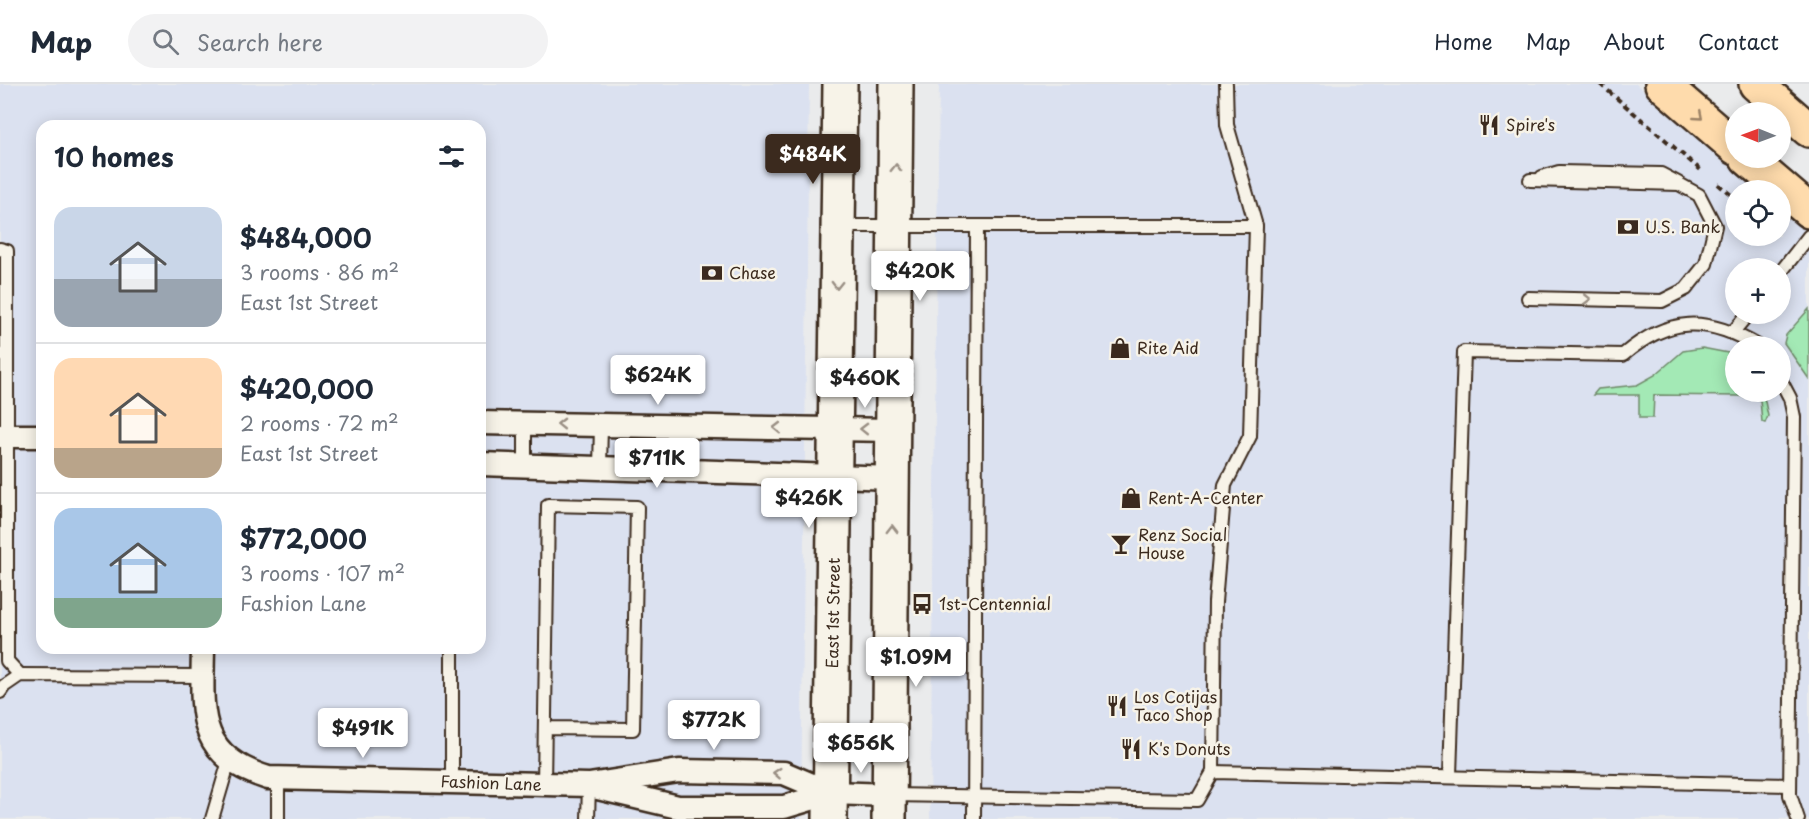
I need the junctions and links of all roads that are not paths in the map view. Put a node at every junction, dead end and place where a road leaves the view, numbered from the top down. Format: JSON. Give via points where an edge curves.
{"nodes":[{"id":1,"x":840,"y":84,"type":"edge"},
{"id":2,"x":896,"y":84,"type":"edge"},
{"id":3,"x":1226,"y":84,"type":"edge"},
{"id":4,"x":1662,"y":84,"type":"edge"},
{"id":5,"x":1756,"y":84,"type":"edge"},
{"id":6,"x":1809,"y":130,"type":"edge"},
{"id":7,"x":1725,"y":138,"type":"edge"},
{"id":8,"x":1759,"y":168,"type":"edge"},
{"id":9,"x":1530,"y":180,"type":"dead end"},
{"id":10,"x":1809,"y":211,"type":"edge"},
{"id":11,"x":838,"y":226,"type":"junction"},
{"id":12,"x":895,"y":226,"type":"junction"},
{"id":13,"x":1256,"y":226,"type":"junction"},
{"id":14,"x":977,"y":227,"type":"junction"},
{"id":15,"x":1809,"y":236,"type":"edge"},
{"id":16,"x":0,"y":249,"type":"edge"},
{"id":17,"x":1791,"y":259,"type":"edge"},
{"id":18,"x":1528,"y":298,"type":"dead end"},
{"id":19,"x":1740,"y":324,"type":"edge"},
{"id":20,"x":1733,"y":332,"type":"junction"},
{"id":21,"x":1740,"y":336,"type":"edge"},
{"id":22,"x":1791,"y":402,"type":"edge"},
{"id":23,"x":486,"y":423,"type":"edge"},
{"id":24,"x":525,"y":424,"type":"junction"},
{"id":25,"x":601,"y":425,"type":"junction"},
{"id":26,"x":835,"y":429,"type":"junction"},
{"id":27,"x":893,"y":430,"type":"junction"},
{"id":28,"x":3,"y":436,"type":"edge"},
{"id":29,"x":36,"y":436,"type":"edge"},
{"id":30,"x":486,"y":464,"type":"edge"},
{"id":31,"x":525,"y":466,"type":"junction"},
{"id":32,"x":600,"y":467,"type":"junction"},
{"id":33,"x":835,"y":475,"type":"junction"},
{"id":34,"x":893,"y":478,"type":"junction"},
{"id":35,"x":203,"y":654,"type":"edge"},
{"id":36,"x":452,"y":654,"type":"edge"},
{"id":37,"x":20,"y":675,"type":"junction"},
{"id":38,"x":202,"y":676,"type":"junction"},
{"id":39,"x":0,"y":692,"type":"edge"},
{"id":40,"x":545,"y":728,"type":"junction"},
{"id":41,"x":229,"y":761,"type":"junction"},
{"id":42,"x":1213,"y":772,"type":"junction"},
{"id":43,"x":1450,"y":775,"type":"junction"},
{"id":44,"x":278,"y":778,"type":"junction"},
{"id":45,"x":452,"y":782,"type":"junction"},
{"id":46,"x":544,"y":785,"type":"junction"},
{"id":47,"x":589,"y":785,"type":"junction"},
{"id":48,"x":1790,"y":785,"type":"junction"},
{"id":49,"x":974,"y":795,"type":"junction"},
{"id":50,"x":831,"y":806,"type":"edge"},
{"id":51,"x":890,"y":807,"type":"edge"},
{"id":52,"x":212,"y":819,"type":"edge"},
{"id":53,"x":278,"y":819,"type":"edge"},
{"id":54,"x":588,"y":819,"type":"edge"},
{"id":55,"x":974,"y":819,"type":"edge"},
{"id":56,"x":1798,"y":819,"type":"edge"}],
"edges":[{"from":1,"to":11,"type":"main road","name":"East 1st Street"},
{"from":12,"to":2,"type":"main road","one_way":true},
{"from":3,"to":13,"type":"lane","via":[[1227,125]]},
{"from":4,"to":7,"type":"main road","one_way":true},
{"from":5,"to":6,"type":"main road"},
{"from":8,"to":10,"type":"main road"},
{"from":18,"to":9,"type":"lane","one_way":true,"via":[[1662,301],[1686,289],[1706,264],[1715,226],[1699,195],[1679,184]]},
{"from":11,"to":12,"type":"lane"},
{"from":11,"to":26,"type":"main road","name":"East 1st Street","one_way":true},
{"from":12,"to":14,"type":"lane"},
{"from":12,"to":27,"type":"main road"},
{"from":13,"to":14,"type":"lane"},
{"from":13,"to":42,"type":"lane","via":[[1250,436],[1225,485],[1215,602]]},
{"from":14,"to":49,"type":"lane"},
{"from":15,"to":17,"type":"lane"},
{"from":16,"to":28,"type":"lane","via":[[7,251]]},
{"from":19,"to":20,"type":"lane"},
{"from":20,"to":21,"type":"lane"},
{"from":20,"to":43,"type":"lane","via":[[1705,323],[1680,324],[1643,338],[1623,355],[1464,352]]},
{"from":22,"to":48,"type":"lane","via":[[1794,417]]},
{"from":23,"to":24,"type":"street"},
{"from":25,"to":24,"type":"street","one_way":true},
{"from":24,"to":31,"type":"lane"},
{"from":26,"to":25,"type":"street","one_way":true},
{"from":25,"to":32,"type":"lane"},
{"from":27,"to":26,"type":"street","one_way":true},
{"from":26,"to":33,"type":"main road","name":"East 1st Street"},
{"from":27,"to":34,"type":"main road"},
{"from":28,"to":29,"type":"street"},
{"from":28,"to":37,"type":"lane","via":[[8,661]]},
{"from":30,"to":31,"type":"street"},
{"from":31,"to":32,"type":"street"},
{"from":32,"to":33,"type":"street"},
{"from":33,"to":34,"type":"street"},
{"from":33,"to":50,"type":"main road","name":"East 1st Street"},
{"from":51,"to":34,"type":"main road","one_way":true},
{"from":35,"to":38,"type":"street","name":"Fashion Lane"},
{"from":36,"to":45,"type":"lane"},
{"from":37,"to":38,"type":"lane"},
{"from":37,"to":39,"type":"lane"},
{"from":38,"to":41,"type":"street","name":"Fashion Lane","via":[[208,730],[216,748]]},
{"from":40,"to":40,"type":"lane","via":[[548,505],[637,507],[633,729]]},
{"from":40,"to":46,"type":"lane"},
{"from":41,"to":44,"type":"street","name":"Fashion Lane","via":[[246,771]]},
{"from":41,"to":52,"type":"lane"},
{"from":42,"to":43,"type":"lane"},
{"from":42,"to":49,"type":"lane","via":[[1197,800]]},
{"from":43,"to":48,"type":"lane"},
{"from":44,"to":45,"type":"street","name":"Fashion Lane"},
{"from":44,"to":53,"type":"lane"},
{"from":45,"to":46,"type":"street","name":"Fashion Lane"},
{"from":46,"to":47,"type":"street","name":"Fashion Lane"},
{"from":47,"to":50,"type":"street","name":"Fashion Lane","via":[[678,807]]},
{"from":50,"to":47,"type":"street","name":"Fashion Lane","one_way":true,"via":[[784,772],[679,771]]},
{"from":47,"to":54,"type":"lane"},
{"from":48,"to":56,"type":"lane"},
{"from":49,"to":51,"type":"lane"},
{"from":49,"to":55,"type":"lane"},
{"from":50,"to":51,"type":"street","name":"Fashion Lane"}]}
